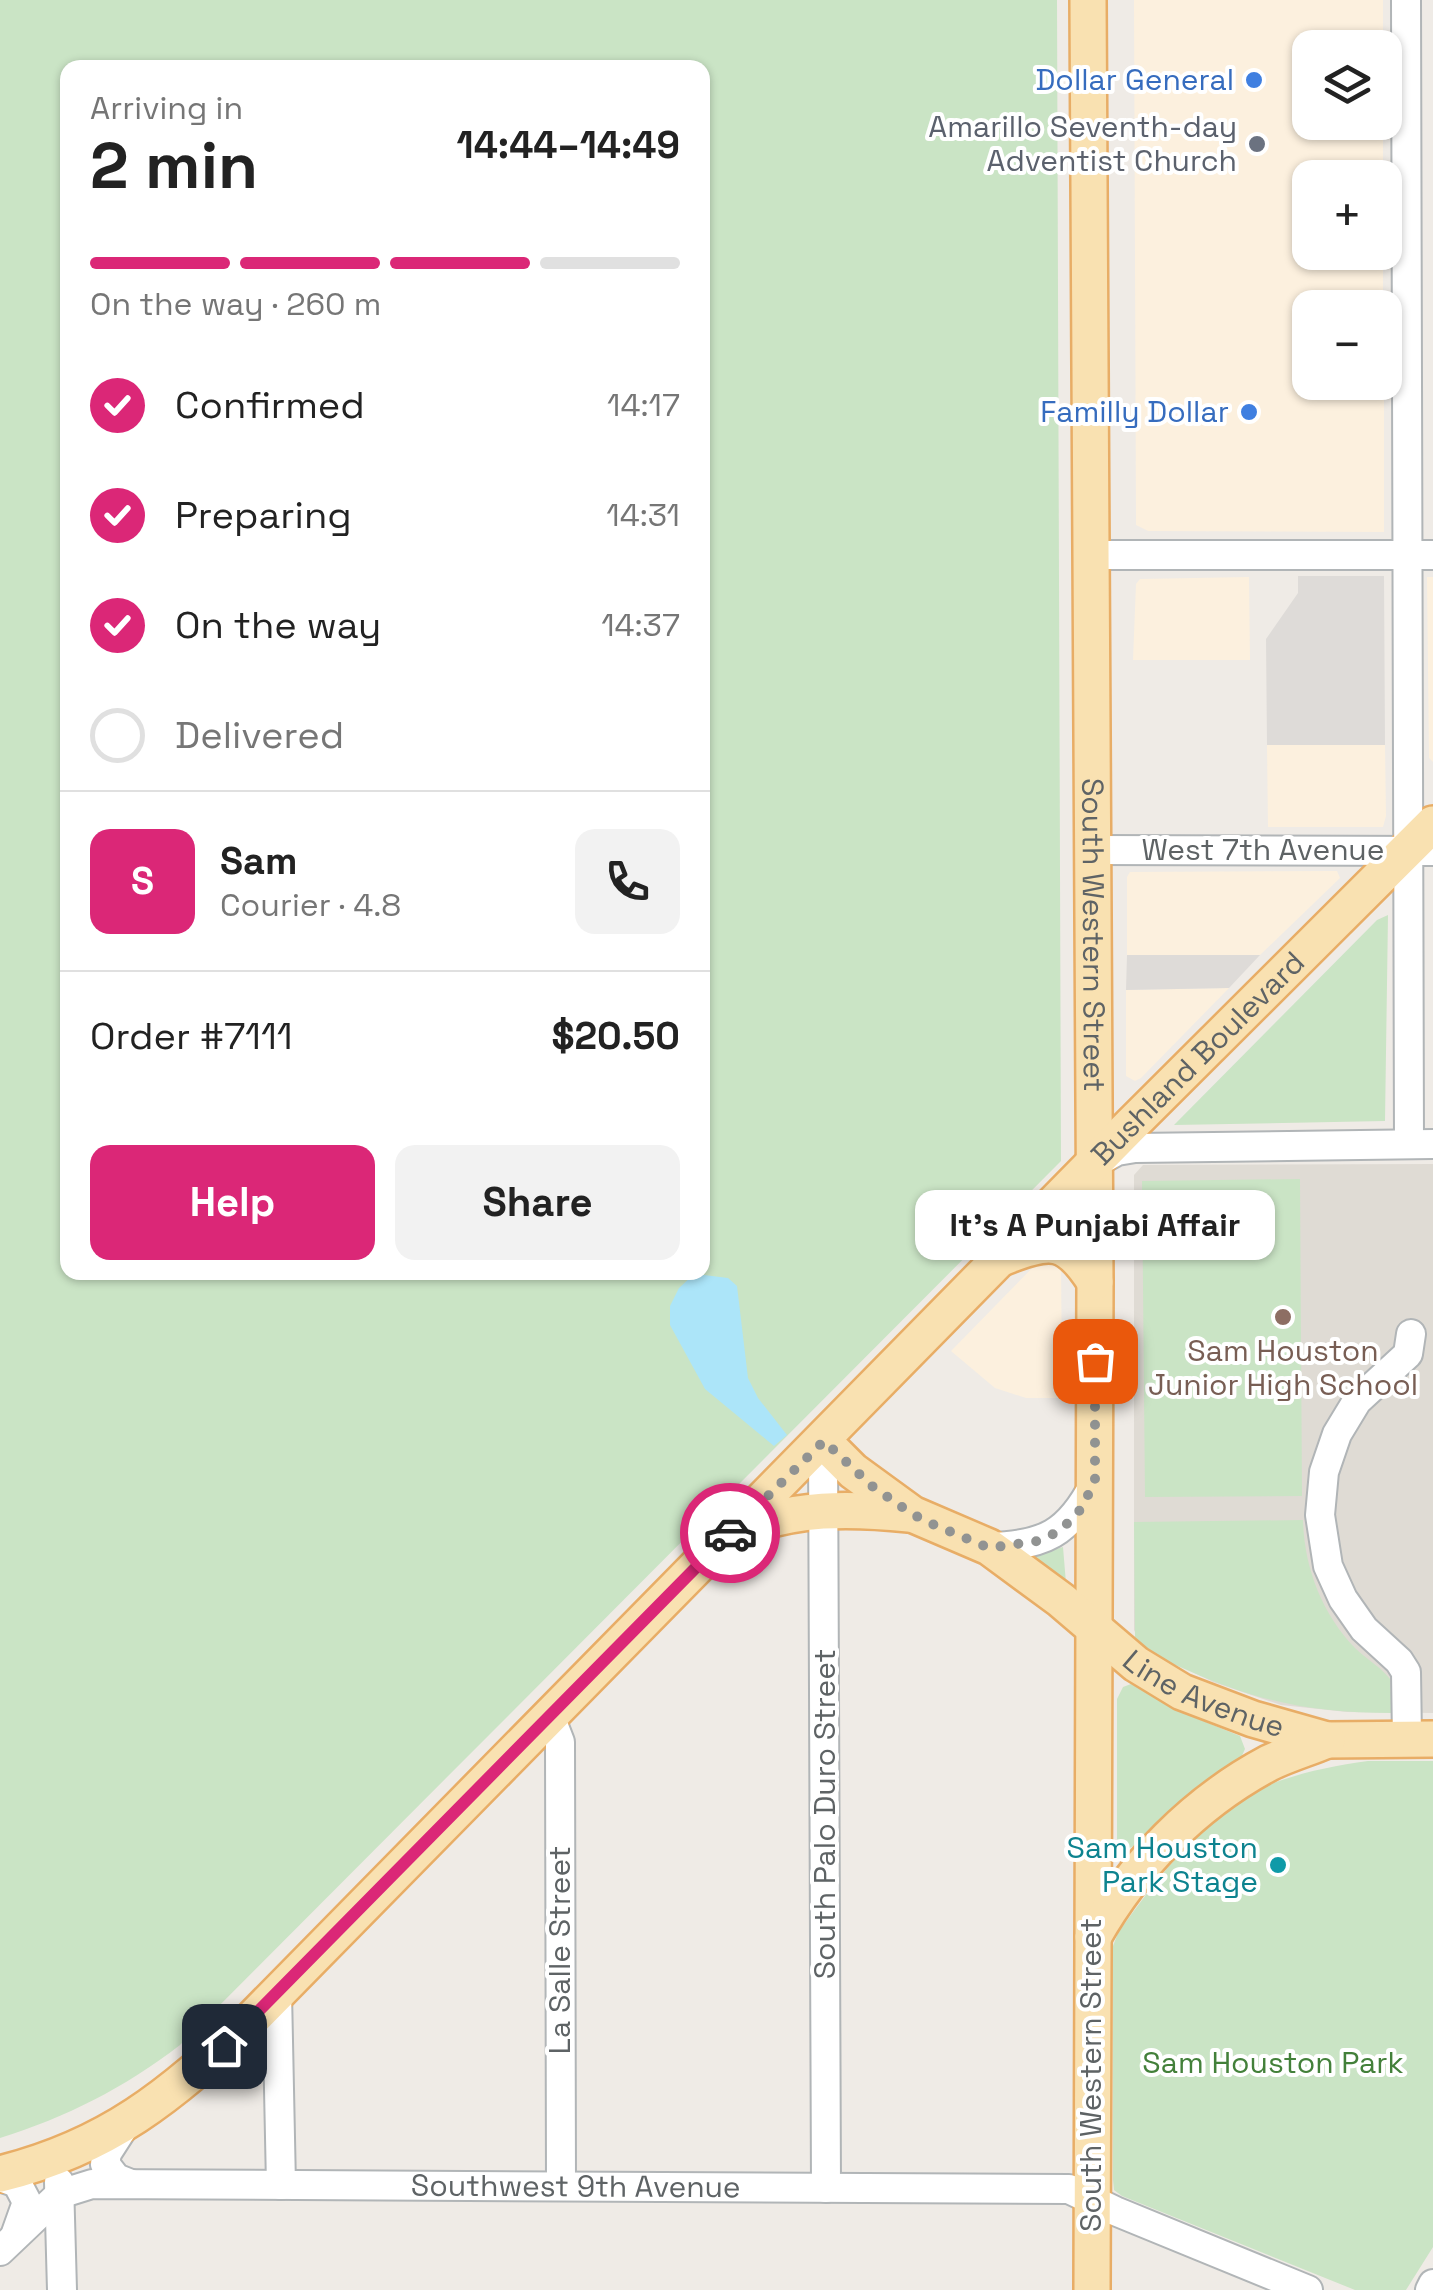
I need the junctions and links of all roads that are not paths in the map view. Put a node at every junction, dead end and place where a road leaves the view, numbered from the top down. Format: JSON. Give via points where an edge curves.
{"nodes":[{"id":1,"x":1088,"y":0,"type":"edge"},
{"id":2,"x":1406,"y":0,"type":"edge"},
{"id":3,"x":1420,"y":262,"type":"edge"},
{"id":4,"x":1090,"y":555,"type":"junction"},
{"id":5,"x":1421,"y":556,"type":"edge"},
{"id":6,"x":1433,"y":824,"type":"edge"},
{"id":7,"x":1093,"y":850,"type":"junction"},
{"id":8,"x":1420,"y":851,"type":"edge"},
{"id":9,"x":1421,"y":1144,"type":"edge"},
{"id":10,"x":1094,"y":1163,"type":"junction"},
{"id":11,"x":1003,"y":1257,"type":"junction"},
{"id":12,"x":1095,"y":1282,"type":"junction"},
{"id":13,"x":1411,"y":1334,"type":"dead end"},
{"id":14,"x":824,"y":1441,"type":"junction"},
{"id":15,"x":1095,"y":1482,"type":"junction"},
{"id":16,"x":824,"y":1510,"type":"junction"},
{"id":17,"x":912,"y":1514,"type":"junction"},
{"id":18,"x":729,"y":1534,"type":"junction"},
{"id":19,"x":989,"y":1548,"type":"junction"},
{"id":20,"x":1093,"y":1629,"type":"junction"},
{"id":21,"x":550,"y":1716,"type":"junction"},
{"id":22,"x":1420,"y":1739,"type":"edge"},
{"id":23,"x":1327,"y":1740,"type":"junction"},
{"id":24,"x":1091,"y":1940,"type":"junction"},
{"id":25,"x":278,"y":1993,"type":"junction"},
{"id":26,"x":124,"y":2126,"type":"junction"},
{"id":27,"x":6,"y":2178,"type":"edge"},
{"id":28,"x":58,"y":2179,"type":"junction"},
{"id":29,"x":131,"y":2184,"type":"junction"},
{"id":30,"x":281,"y":2184,"type":"junction"},
{"id":31,"x":561,"y":2185,"type":"junction"},
{"id":32,"x":826,"y":2188,"type":"junction"},
{"id":33,"x":1092,"y":2200,"type":"junction"},
{"id":34,"x":7,"y":2244,"type":"edge"},
{"id":35,"x":62,"y":2290,"type":"edge"},
{"id":36,"x":1092,"y":2290,"type":"edge"},
{"id":37,"x":1308,"y":2290,"type":"edge"}],
"edges":[{"from":1,"to":4,"type":"main road","name":"South Western Street"},
{"from":2,"to":3,"type":"street"},
{"from":3,"to":5,"type":"street"},
{"from":4,"to":5,"type":"street"},
{"from":4,"to":7,"type":"main road","name":"South Western Street"},
{"from":5,"to":8,"type":"street"},
{"from":6,"to":8,"type":"main road","name":"Bushland Boulevard"},
{"from":7,"to":8,"type":"street","name":"West 7th Avenue"},
{"from":7,"to":10,"type":"main road","name":"South Western Street"},
{"from":8,"to":9,"type":"street"},
{"from":8,"to":10,"type":"main road","name":"Bushland Boulevard"},
{"from":9,"to":10,"type":"street","via":[[1134,1148]]},
{"from":10,"to":11,"type":"main road","name":"Bushland Boulevard"},
{"from":10,"to":12,"type":"main road","name":"South Western Street"},
{"from":11,"to":12,"type":"main road","via":[[1058,1244],[1080,1258]]},
{"from":11,"to":14,"type":"main road","name":"Bushland Boulevard"},
{"from":12,"to":15,"type":"main road","name":"South Western Street"},
{"from":13,"to":22,"type":"street","via":[[1408,1354],[1357,1401],[1336,1434],[1320,1515],[1328,1566],[1343,1599],[1406,1672]]},
{"from":14,"to":16,"type":"street","name":"South Palo Duro Street"},
{"from":14,"to":17,"type":"main road"},
{"from":14,"to":18,"type":"main road","name":"Bushland Boulevard"},
{"from":15,"to":19,"type":"street","via":[[1060,1531]]},
{"from":15,"to":20,"type":"main road","name":"South Western Street"},
{"from":16,"to":17,"type":"main road"},
{"from":16,"to":18,"type":"main road"},
{"from":16,"to":32,"type":"street","name":"South Palo Duro Street"},
{"from":17,"to":19,"type":"main road","name":"Line Avenue"},
{"from":18,"to":21,"type":"main road","name":"Bushland Boulevard"},
{"from":19,"to":20,"type":"main road","name":"Line Avenue"},
{"from":20,"to":23,"type":"main road","name":"Line Avenue","via":[[1182,1692]]},
{"from":20,"to":24,"type":"main road","name":"South Western Street"},
{"from":21,"to":25,"type":"main road","name":"Bushland Boulevard"},
{"from":21,"to":31,"type":"street","name":"La Salle Street","via":[[560,1742]]},
{"from":22,"to":23,"type":"main road","name":"Line Avenue"},
{"from":23,"to":24,"type":"main road","name":"Line Avenue","via":[[1270,1763],[1185,1822],[1129,1880]]},
{"from":24,"to":33,"type":"main road","name":"South Western Street"},
{"from":25,"to":26,"type":"main road","name":"Bushland Boulevard","via":[[198,2070]]},
{"from":25,"to":30,"type":"street"},
{"from":26,"to":28,"type":"main road","name":"Bushland Boulevard"},
{"from":26,"to":29,"type":"street","via":[[105,2164]]},
{"from":27,"to":28,"type":"main road","name":"Southwest 9th Avenue"},
{"from":27,"to":34,"type":"street","via":[[26,2202]]},
{"from":28,"to":29,"type":"street","name":"Southwest 9th Avenue"},
{"from":28,"to":34,"type":"street","name":"Bushland Boulevard"},
{"from":28,"to":35,"type":"street"},
{"from":29,"to":30,"type":"street","name":"Southwest 9th Avenue"},
{"from":30,"to":31,"type":"street","name":"Southwest 9th Avenue"},
{"from":31,"to":32,"type":"street","name":"Southwest 9th Avenue"},
{"from":32,"to":33,"type":"street","name":"Southwest 9th Avenue","via":[[1070,2189]]},
{"from":33,"to":36,"type":"main road","name":"South Western Street"},
{"from":33,"to":37,"type":"street","name":"Southwest 9th Avenue"}]}
